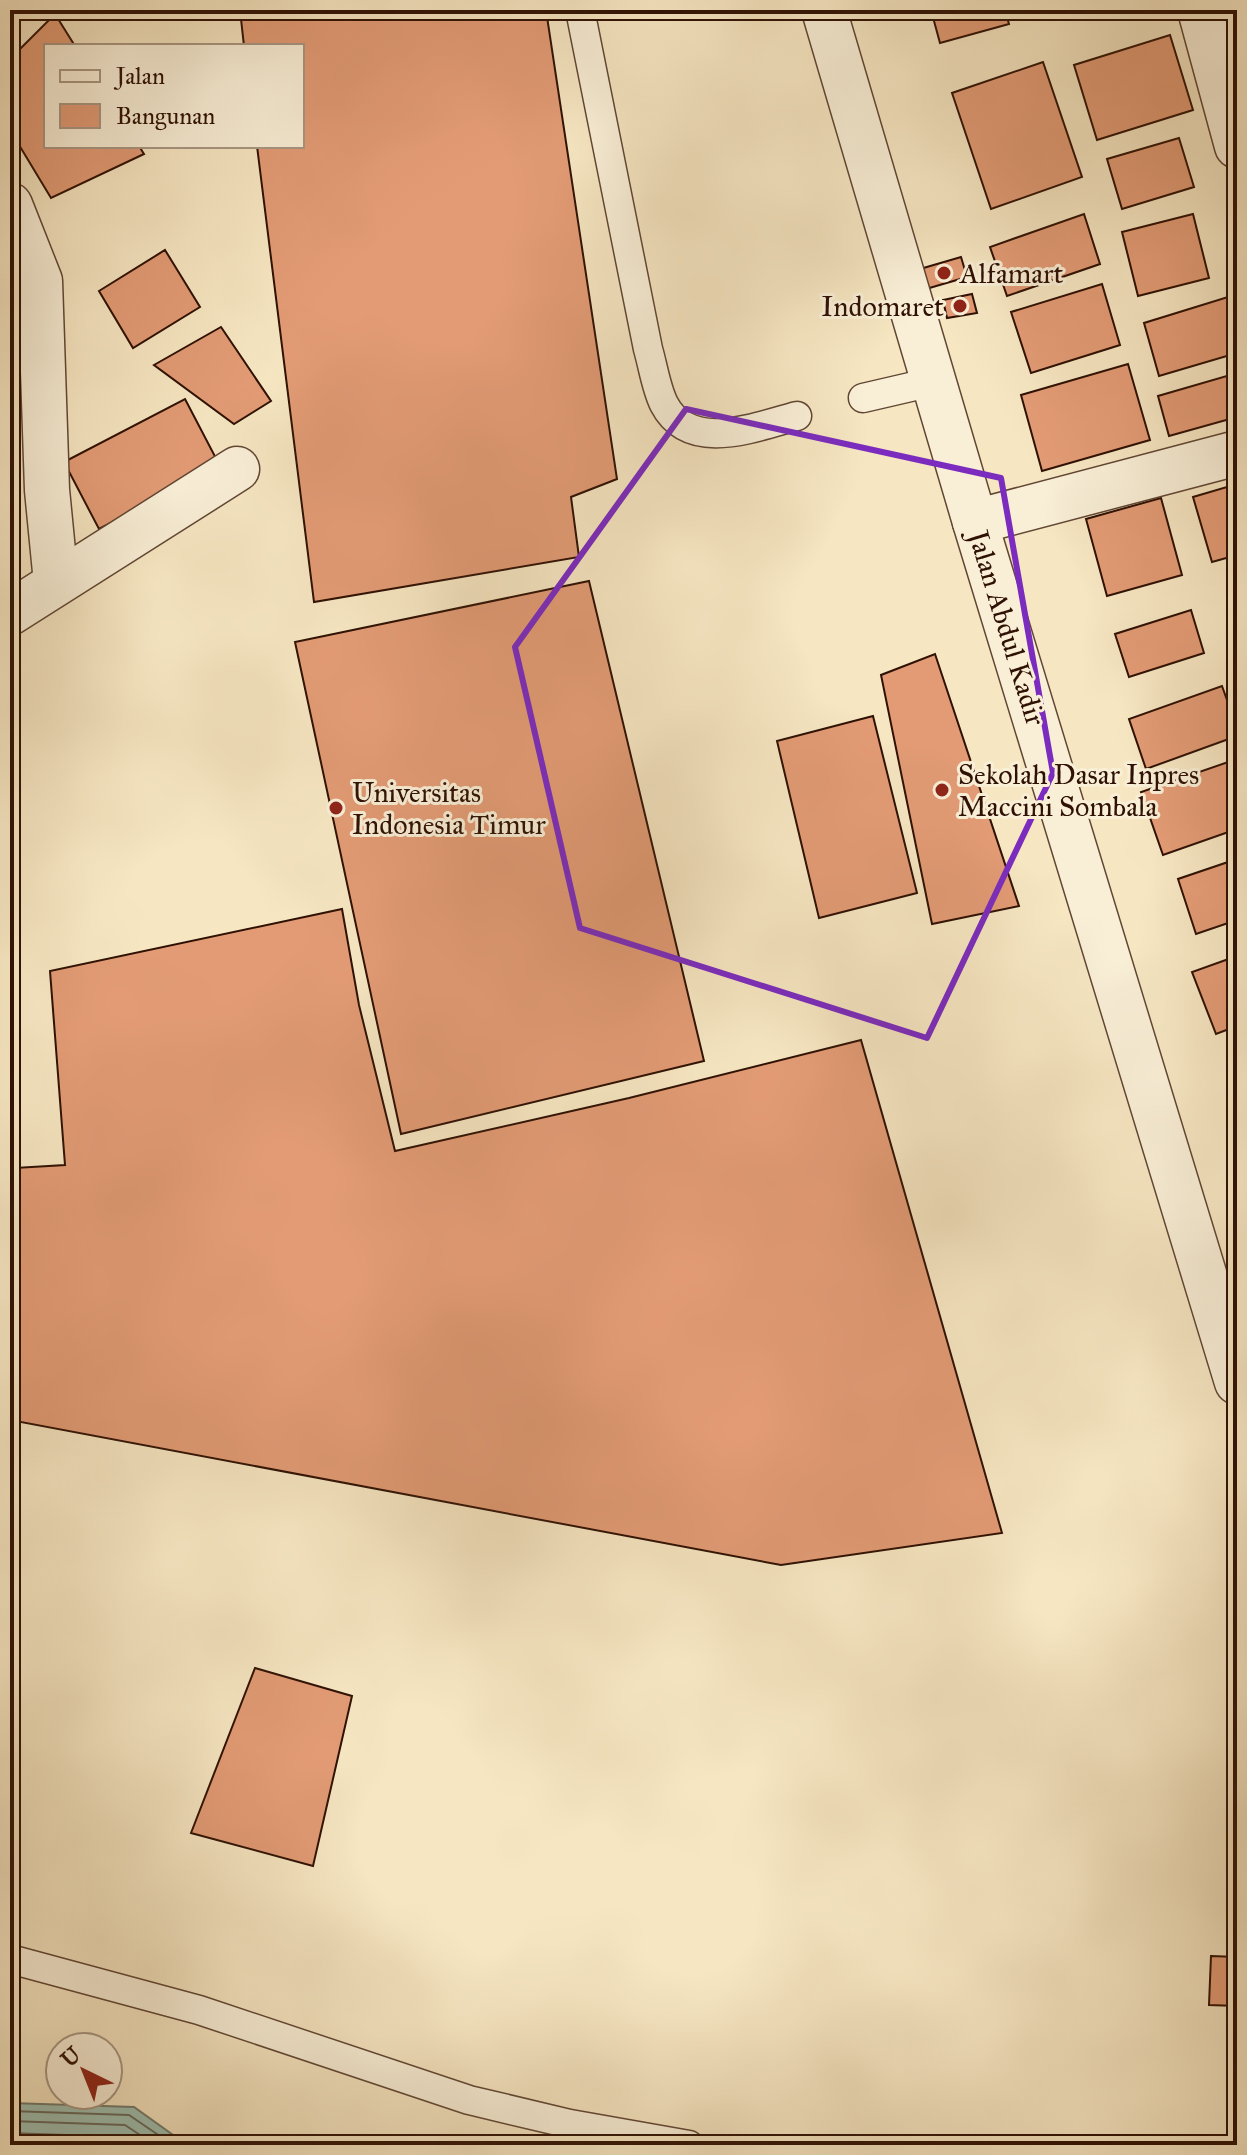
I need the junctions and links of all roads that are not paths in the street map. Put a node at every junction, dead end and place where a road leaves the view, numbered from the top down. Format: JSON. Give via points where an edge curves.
{"nodes":[{"id":1,"x":580,"y":10,"type":"edge"},
{"id":2,"x":824,"y":10,"type":"edge"},
{"id":3,"x":1200,"y":10,"type":"edge"},
{"id":4,"x":1237,"y":146,"type":"edge"},
{"id":5,"x":10,"y":205,"type":"edge"},
{"id":6,"x":932,"y":382,"type":"junction"},
{"id":7,"x":863,"y":398,"type":"dead end"},
{"id":8,"x":797,"y":416,"type":"dead end"},
{"id":9,"x":1237,"y":453,"type":"edge"},
{"id":10,"x":237,"y":469,"type":"dead end"},
{"id":11,"x":975,"y":522,"type":"junction"},
{"id":12,"x":56,"y":582,"type":"junction"},
{"id":13,"x":10,"y":613,"type":"edge"},
{"id":14,"x":1237,"y":1382,"type":"edge"},
{"id":15,"x":10,"y":1959,"type":"edge"},
{"id":16,"x":689,"y":2145,"type":"edge"}],
"edges":[{"from":1,"to":8,"type":"lane","via":[[663,402],[676,422],[697,431],[728,434]]},
{"from":2,"to":6,"type":"street","name":"Jalan Abdul Kadir"},
{"from":3,"to":4,"type":"street"},
{"from":5,"to":12,"type":"street","via":[[40,281],[47,490]]},
{"from":6,"to":7,"type":"lane"},
{"from":6,"to":11,"type":"street","name":"Jalan Abdul Kadir"},
{"from":9,"to":11,"type":"street"},
{"from":10,"to":12,"type":"street"},
{"from":11,"to":14,"type":"street","name":"Jalan Abdul Kadir"},
{"from":12,"to":13,"type":"street"},
{"from":15,"to":16,"type":"lane","via":[[199,2010],[469,2100]]}]}
